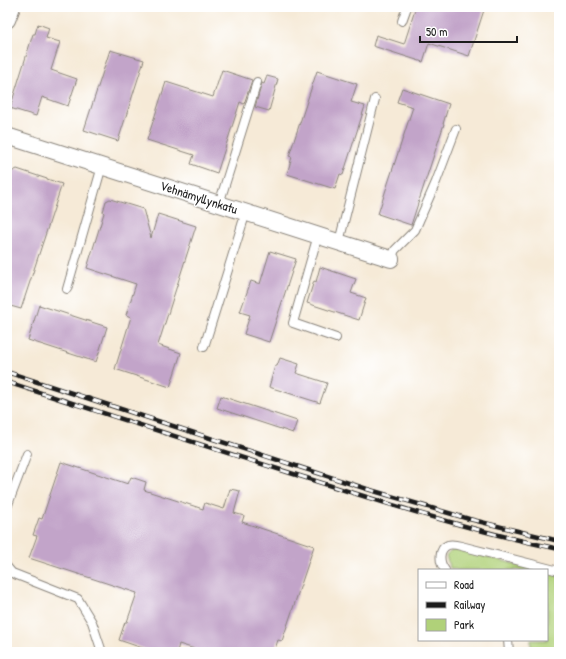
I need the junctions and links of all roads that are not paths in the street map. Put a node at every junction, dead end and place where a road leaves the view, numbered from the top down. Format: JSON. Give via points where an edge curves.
{"nodes":[{"id":1,"x":12,"y":7,"type":"edge"},
{"id":2,"x":407,"y":7,"type":"edge"},
{"id":3,"x":7,"y":20,"type":"edge"},
{"id":4,"x":402,"y":21,"type":"dead end"},
{"id":5,"x":257,"y":82,"type":"dead end"},
{"id":6,"x":376,"y":100,"type":"dead end"},
{"id":7,"x":456,"y":129,"type":"dead end"},
{"id":8,"x":8,"y":140,"type":"edge"},
{"id":9,"x":102,"y":166,"type":"junction"},
{"id":10,"x":219,"y":204,"type":"junction"},
{"id":11,"x":246,"y":212,"type":"junction"},
{"id":12,"x":318,"y":236,"type":"junction"},
{"id":13,"x":338,"y":242,"type":"junction"},
{"id":14,"x":391,"y":259,"type":"joint"},
{"id":15,"x":67,"y":289,"type":"dead end"},
{"id":16,"x":336,"y":338,"type":"dead end"},
{"id":17,"x":204,"y":347,"type":"dead end"},
{"id":18,"x":27,"y":454,"type":"dead end"},
{"id":19,"x":7,"y":507,"type":"edge"},
{"id":20,"x":7,"y":567,"type":"edge"},
{"id":21,"x":444,"y":569,"type":"edge"},
{"id":22,"x":559,"y":571,"type":"edge"},
{"id":23,"x":508,"y":641,"type":"edge"},
{"id":24,"x":102,"y":652,"type":"edge"},
{"id":25,"x":508,"y":652,"type":"edge"}],
"edges":[{"from":1,"to":3,"type":"street"},
{"from":2,"to":4,"type":"lane"},
{"from":5,"to":10,"type":"lane"},
{"from":6,"to":13,"type":"lane"},
{"from":7,"to":14,"type":"lane","via":[[415,230],[395,250]]},
{"from":8,"to":9,"type":"street","name":"Vehnämyllynkatu"},
{"from":9,"to":10,"type":"street","name":"Vehnämyllynkatu"},
{"from":9,"to":15,"type":"lane"},
{"from":10,"to":11,"type":"street","name":"Vehnämyllynkatu"},
{"from":11,"to":12,"type":"street","name":"Vehnämyllynkatu"},
{"from":11,"to":17,"type":"lane"},
{"from":12,"to":13,"type":"street","name":"Vehnämyllynkatu"},
{"from":12,"to":16,"type":"lane","via":[[293,323]]},
{"from":13,"to":14,"type":"street","name":"Vehnämyllynkatu"},
{"from":18,"to":19,"type":"lane"},
{"from":20,"to":24,"type":"lane","via":[[12,573],[78,599],[92,622]]},
{"from":21,"to":22,"type":"lane","via":[[440,560],[441,554],[447,546],[453,545]]},
{"from":23,"to":25,"type":"lane"}]}
